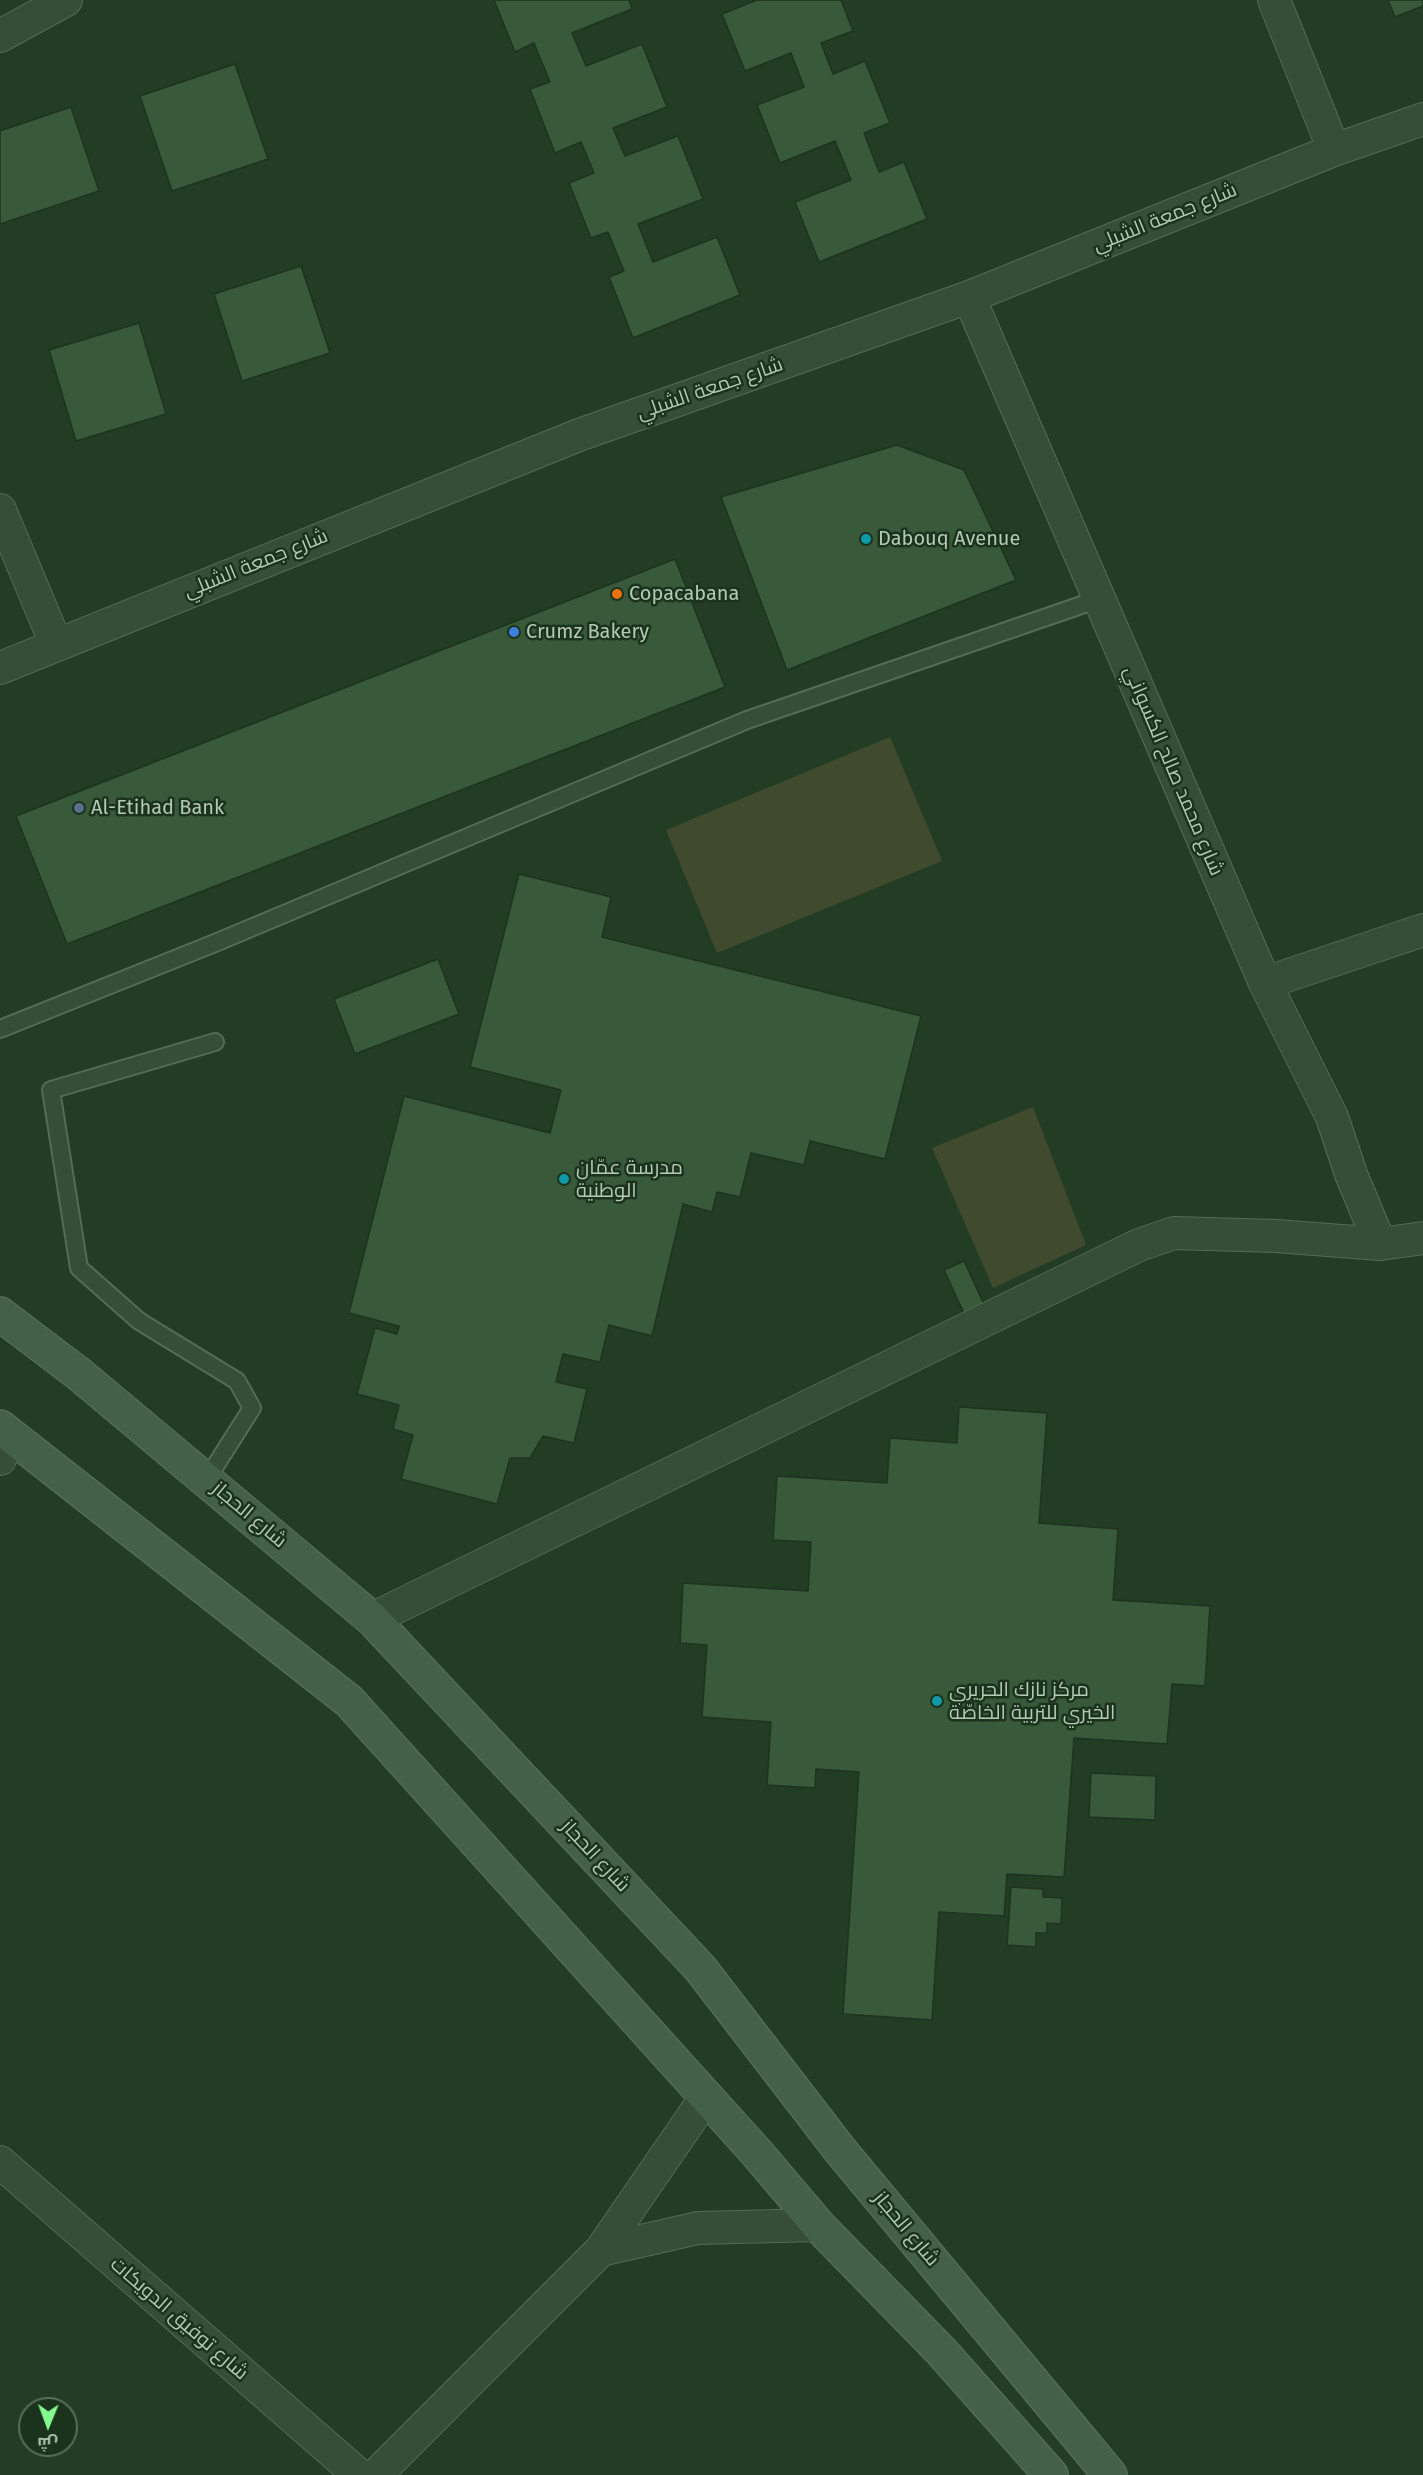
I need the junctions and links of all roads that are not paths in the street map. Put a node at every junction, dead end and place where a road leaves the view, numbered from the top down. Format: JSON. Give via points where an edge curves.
{"nodes":[{"id":1,"x":66,"y":0,"type":"edge"},
{"id":2,"x":1274,"y":0,"type":"edge"},
{"id":3,"x":0,"y":36,"type":"edge"},
{"id":4,"x":1423,"y":119,"type":"edge"},
{"id":5,"x":1334,"y":150,"type":"junction"},
{"id":6,"x":969,"y":297,"type":"junction"},
{"id":7,"x":0,"y":510,"type":"edge"},
{"id":8,"x":1099,"y":599,"type":"junction"},
{"id":9,"x":56,"y":644,"type":"junction"},
{"id":10,"x":0,"y":668,"type":"edge"},
{"id":11,"x":1423,"y":930,"type":"edge"},
{"id":12,"x":1265,"y":983,"type":"junction"},
{"id":13,"x":0,"y":1029,"type":"edge"},
{"id":14,"x":215,"y":1042,"type":"dead end"},
{"id":15,"x":1423,"y":1238,"type":"edge"},
{"id":16,"x":1380,"y":1244,"type":"junction"},
{"id":17,"x":0,"y":1314,"type":"edge"},
{"id":18,"x":3,"y":1440,"type":"edge"},
{"id":19,"x":207,"y":1479,"type":"junction"},
{"id":20,"x":372,"y":1619,"type":"junction"},
{"id":21,"x":706,"y":2097,"type":"junction"},
{"id":22,"x":0,"y":2162,"type":"edge"},
{"id":23,"x":818,"y":2225,"type":"junction"},
{"id":24,"x":601,"y":2250,"type":"junction"},
{"id":25,"x":359,"y":2475,"type":"edge"},
{"id":26,"x":376,"y":2475,"type":"edge"},
{"id":27,"x":1051,"y":2475,"type":"edge"},
{"id":28,"x":1110,"y":2475,"type":"edge"}],
"edges":[{"from":1,"to":3,"type":"street"},
{"from":2,"to":5,"type":"street"},
{"from":4,"to":5,"type":"street","name":"شارع جمعة الشبلي"},
{"from":5,"to":6,"type":"street","name":"شارع جمعة الشبلي"},
{"from":6,"to":8,"type":"street","name":"شارع محمد صالح الكسواني"},
{"from":6,"to":9,"type":"street","name":"شارع جمعة الشبلي","via":[[579,435]]},
{"from":7,"to":9,"type":"street"},
{"from":8,"to":12,"type":"street","name":"شارع محمد صالح الكسواني"},
{"from":8,"to":13,"type":"lane","via":[[747,720]]},
{"from":9,"to":10,"type":"street","name":"شارع جمعة الشبلي"},
{"from":11,"to":12,"type":"street"},
{"from":12,"to":16,"type":"street","name":"شارع محمد صالح الكسواني","via":[[1332,1117]]},
{"from":14,"to":19,"type":"lane","via":[[51,1089],[79,1268],[139,1321],[237,1381],[252,1408]]},
{"from":15,"to":16,"type":"street"},
{"from":16,"to":20,"type":"street","via":[[1174,1233],[1139,1245]]},
{"from":17,"to":19,"type":"main road","name":"شارع الحجاز"},
{"from":18,"to":21,"type":"main road","via":[[349,1701]]},
{"from":19,"to":20,"type":"main road","name":"شارع الحجاز"},
{"from":20,"to":28,"type":"main road","name":"شارع الحجاز","via":[[700,1968],[840,2150]]},
{"from":21,"to":23,"type":"main road"},
{"from":21,"to":24,"type":"street"},
{"from":22,"to":25,"type":"street","name":"شارع توفيق الدويكات"},
{"from":23,"to":24,"type":"street","via":[[698,2228]]},
{"from":23,"to":27,"type":"main road","via":[[941,2351]]},
{"from":24,"to":26,"type":"street"}]}
